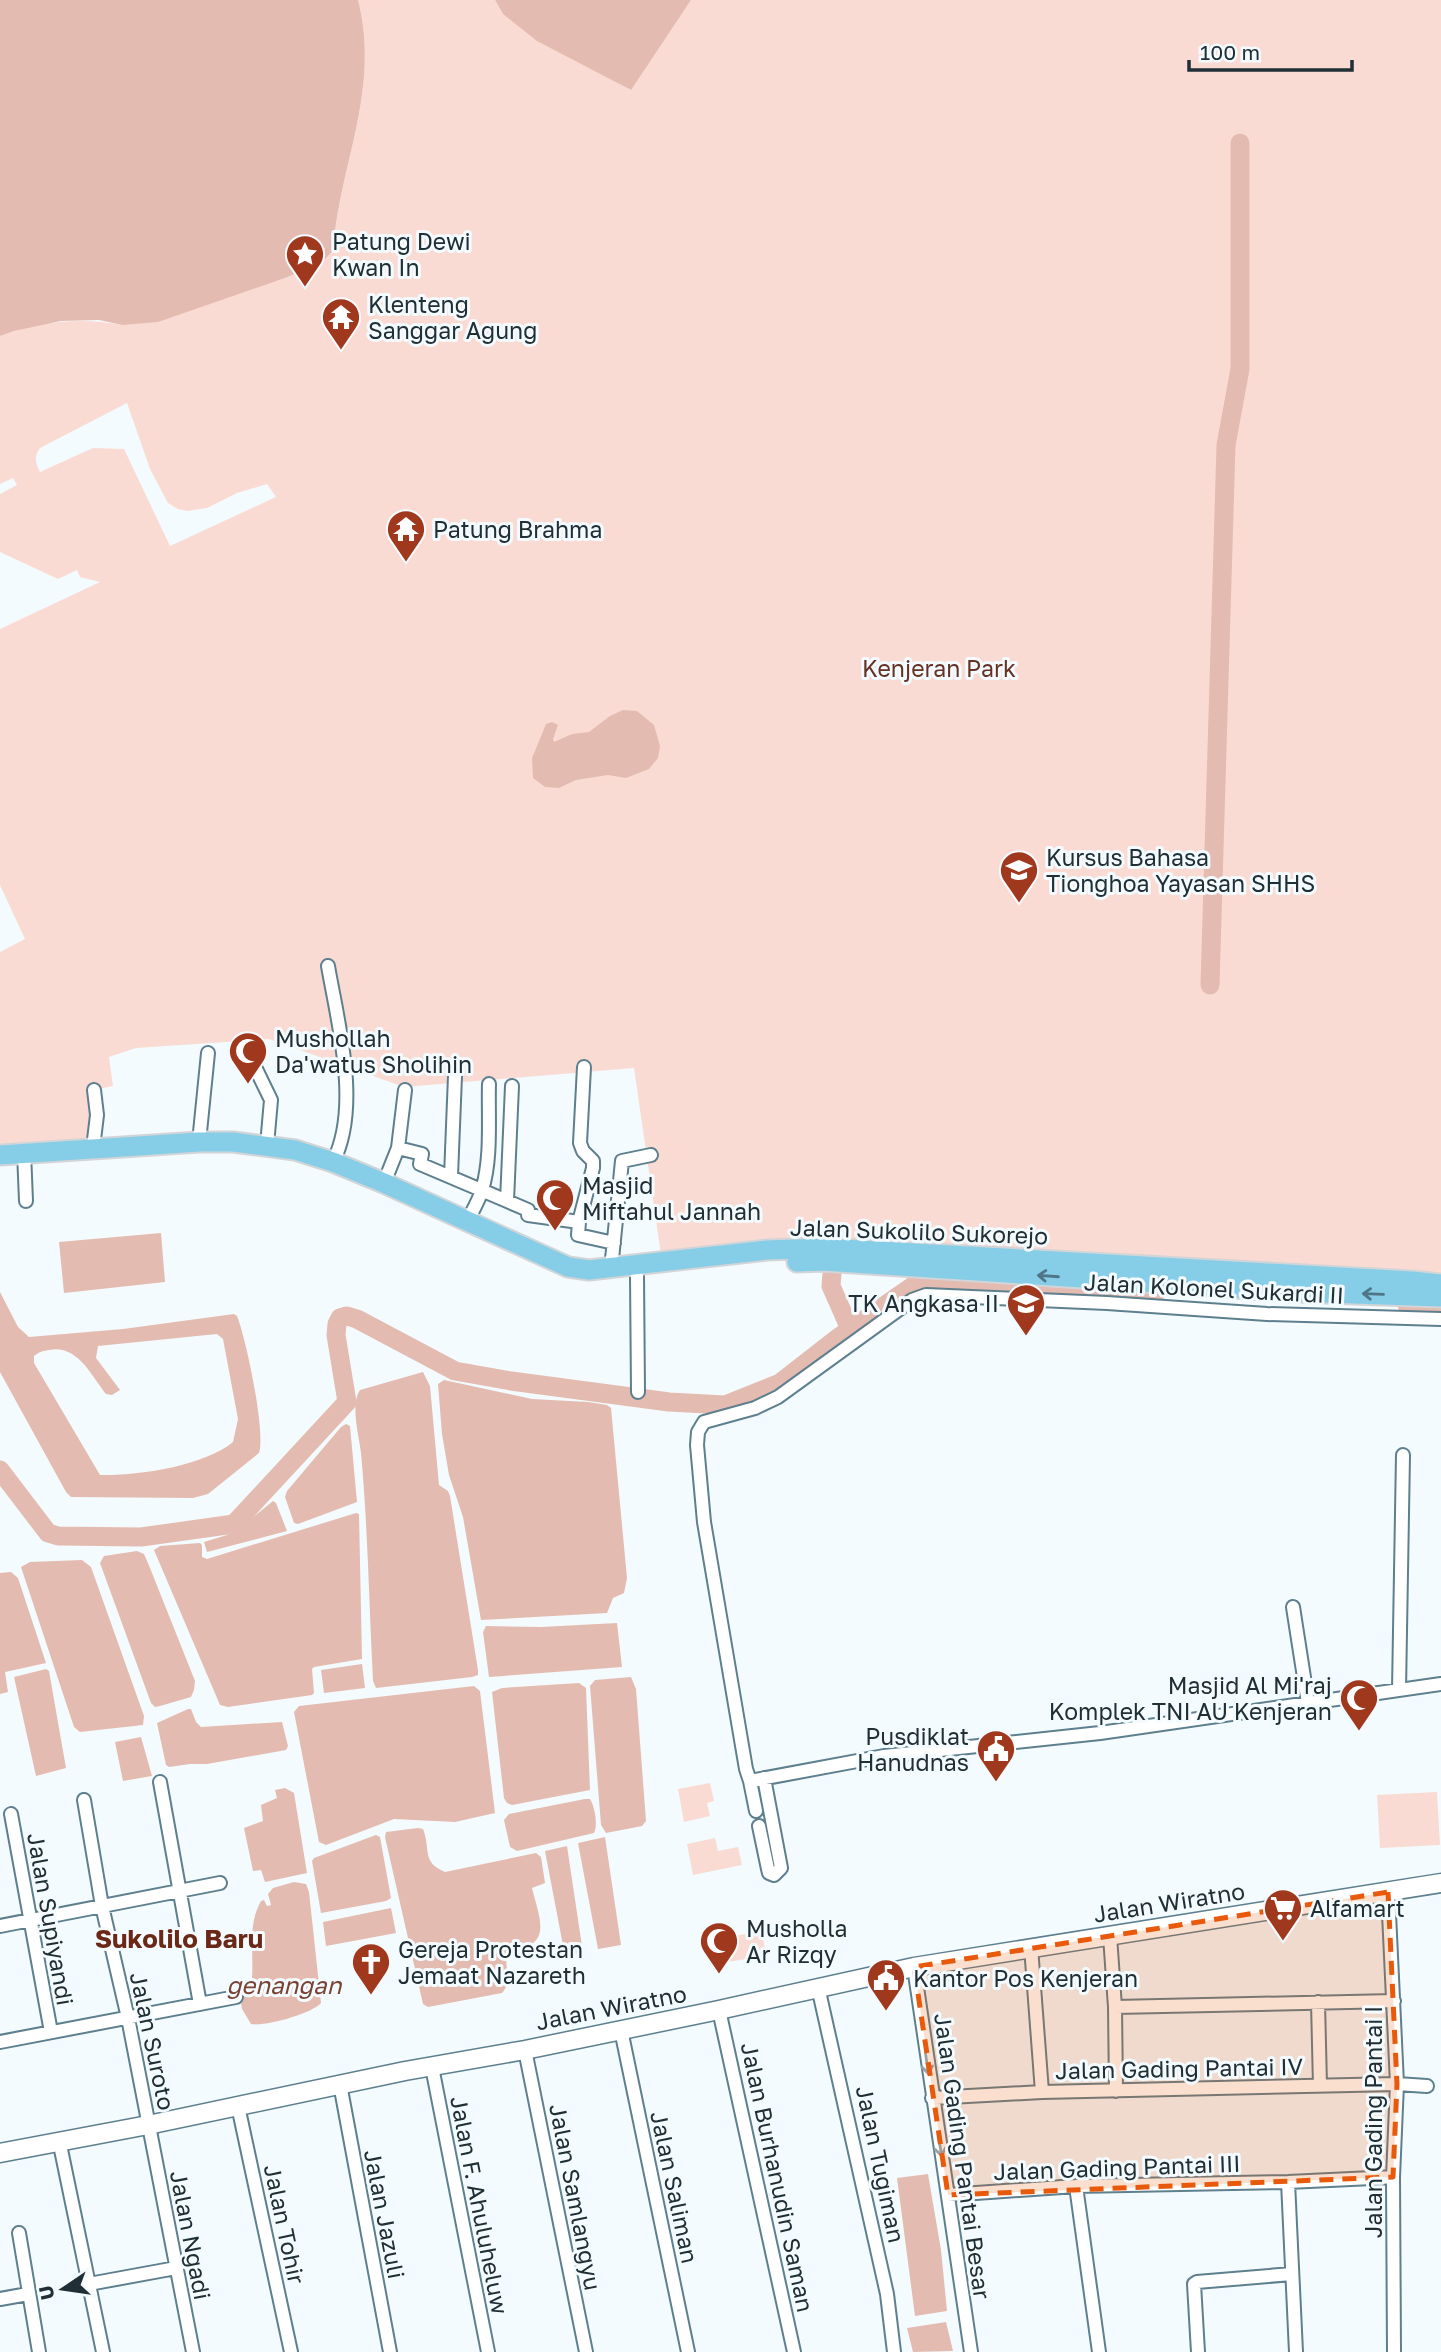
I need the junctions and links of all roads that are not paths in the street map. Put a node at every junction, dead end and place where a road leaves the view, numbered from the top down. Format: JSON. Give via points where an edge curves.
{"nodes":[{"id":1,"x":328,"y":966,"type":"dead end"},
{"id":2,"x":208,"y":1053,"type":"dead end"},
{"id":3,"x":245,"y":1066,"type":"dead end"},
{"id":4,"x":584,"y":1067,"type":"dead end"},
{"id":5,"x":455,"y":1076,"type":"dead end"},
{"id":6,"x":489,"y":1084,"type":"dead end"},
{"id":7,"x":512,"y":1086,"type":"dead end"},
{"id":8,"x":94,"y":1090,"type":"dead end"},
{"id":9,"x":405,"y":1090,"type":"dead end"},
{"id":10,"x":200,"y":1140,"type":"junction"},
{"id":11,"x":268,"y":1144,"type":"junction"},
{"id":12,"x":94,"y":1147,"type":"junction"},
{"id":13,"x":398,"y":1148,"type":"junction"},
{"id":14,"x":0,"y":1155,"type":"edge"},
{"id":15,"x":651,"y":1155,"type":"dead end"},
{"id":16,"x":24,"y":1158,"type":"junction"},
{"id":17,"x":328,"y":1160,"type":"junction"},
{"id":18,"x":0,"y":1169,"type":"edge"},
{"id":19,"x":451,"y":1176,"type":"junction"},
{"id":20,"x":385,"y":1181,"type":"junction"},
{"id":21,"x":482,"y":1189,"type":"junction"},
{"id":22,"x":26,"y":1201,"type":"dead end"},
{"id":23,"x":507,"y":1201,"type":"junction"},
{"id":24,"x":470,"y":1215,"type":"junction"},
{"id":25,"x":579,"y":1223,"type":"junction"},
{"id":26,"x":614,"y":1243,"type":"junction"},
{"id":27,"x":824,"y":1254,"type":"junction"},
{"id":28,"x":612,"y":1264,"type":"junction"},
{"id":29,"x":589,"y":1275,"type":"junction"},
{"id":30,"x":637,"y":1276,"type":"junction"},
{"id":31,"x":1297,"y":1283,"type":"junction"},
{"id":32,"x":1441,"y":1284,"type":"edge"},
{"id":33,"x":1441,"y":1297,"type":"edge"},
{"id":34,"x":1441,"y":1319,"type":"edge"},
{"id":35,"x":638,"y":1392,"type":"dead end"},
{"id":36,"x":1403,"y":1455,"type":"dead end"},
{"id":37,"x":1293,"y":1607,"type":"dead end"},
{"id":38,"x":1441,"y":1684,"type":"edge"},
{"id":39,"x":1399,"y":1690,"type":"junction"},
{"id":40,"x":1308,"y":1703,"type":"junction"},
{"id":41,"x":764,"y":1778,"type":"junction"},
{"id":42,"x":750,"y":1781,"type":"junction"},
{"id":43,"x":160,"y":1782,"type":"dead end"},
{"id":44,"x":84,"y":1800,"type":"dead end"},
{"id":45,"x":756,"y":1811,"type":"dead end"},
{"id":46,"x":11,"y":1814,"type":"dead end"},
{"id":47,"x":759,"y":1826,"type":"dead end"},
{"id":48,"x":220,"y":1883,"type":"dead end"},
{"id":49,"x":1440,"y":1887,"type":"edge"},
{"id":50,"x":180,"y":1891,"type":"junction"},
{"id":51,"x":1388,"y":1892,"type":"junction"},
{"id":52,"x":102,"y":1906,"type":"junction"},
{"id":53,"x":29,"y":1920,"type":"junction"},
{"id":54,"x":0,"y":1926,"type":"edge"},
{"id":55,"x":1110,"y":1936,"type":"junction"},
{"id":56,"x":1031,"y":1947,"type":"junction"},
{"id":57,"x":914,"y":1967,"type":"junction"},
{"id":58,"x":818,"y":1987,"type":"junction"},
{"id":59,"x":236,"y":1997,"type":"dead end"},
{"id":60,"x":1394,"y":2001,"type":"junction"},
{"id":61,"x":1318,"y":2003,"type":"junction"},
{"id":62,"x":200,"y":2004,"type":"junction"},
{"id":63,"x":1115,"y":2007,"type":"junction"},
{"id":64,"x":719,"y":2010,"type":"junction"},
{"id":65,"x":128,"y":2018,"type":"junction"},
{"id":66,"x":621,"y":2030,"type":"junction"},
{"id":67,"x":51,"y":2032,"type":"junction"},
{"id":68,"x":0,"y":2042,"type":"edge"},
{"id":69,"x":526,"y":2049,"type":"junction"},
{"id":70,"x":432,"y":2067,"type":"junction"},
{"id":71,"x":340,"y":2084,"type":"junction"},
{"id":72,"x":1396,"y":2084,"type":"junction"},
{"id":73,"x":1320,"y":2086,"type":"junction"},
{"id":74,"x":1427,"y":2086,"type":"dead end"},
{"id":75,"x":1116,"y":2091,"type":"junction"},
{"id":76,"x":1042,"y":2092,"type":"junction"},
{"id":77,"x":932,"y":2098,"type":"junction"},
{"id":78,"x":238,"y":2106,"type":"junction"},
{"id":79,"x":148,"y":2125,"type":"junction"},
{"id":80,"x":59,"y":2140,"type":"junction"},
{"id":81,"x":0,"y":2153,"type":"edge"},
{"id":82,"x":1393,"y":2177,"type":"junction"},
{"id":83,"x":1288,"y":2182,"type":"junction"},
{"id":84,"x":1076,"y":2186,"type":"junction"},
{"id":85,"x":948,"y":2194,"type":"junction"},
{"id":86,"x":19,"y":2233,"type":"dead end"},
{"id":87,"x":176,"y":2267,"type":"junction"},
{"id":88,"x":1292,"y":2274,"type":"junction"},
{"id":89,"x":89,"y":2284,"type":"junction"},
{"id":90,"x":29,"y":2294,"type":"junction"},
{"id":91,"x":0,"y":2299,"type":"edge"},
{"id":92,"x":39,"y":2352,"type":"edge"},
{"id":93,"x":103,"y":2352,"type":"edge"},
{"id":94,"x":193,"y":2352,"type":"edge"},
{"id":95,"x":291,"y":2352,"type":"edge"},
{"id":96,"x":390,"y":2352,"type":"edge"},
{"id":97,"x":488,"y":2352,"type":"edge"},
{"id":98,"x":586,"y":2352,"type":"edge"},
{"id":99,"x":688,"y":2352,"type":"edge"},
{"id":100,"x":794,"y":2352,"type":"edge"},
{"id":101,"x":894,"y":2352,"type":"edge"},
{"id":102,"x":971,"y":2352,"type":"edge"},
{"id":103,"x":1099,"y":2352,"type":"edge"},
{"id":104,"x":1198,"y":2352,"type":"edge"},
{"id":105,"x":1296,"y":2352,"type":"edge"},
{"id":106,"x":1394,"y":2352,"type":"edge"}],
"edges":[{"from":1,"to":17,"type":"street","via":[[346,1099],[346,1119]]},
{"from":2,"to":10,"type":"street"},
{"from":3,"to":11,"type":"street","via":[[255,1067],[271,1100]]},
{"from":4,"to":25,"type":"street","via":[[580,1143],[593,1168]]},
{"from":5,"to":19,"type":"street"},
{"from":6,"to":21,"type":"street"},
{"from":7,"to":23,"type":"street"},
{"from":8,"to":12,"type":"street"},
{"from":9,"to":13,"type":"street"},
{"from":10,"to":11,"type":"main road","name":"Jalan Sukolilo Sukorejo"},
{"from":10,"to":12,"type":"main road","name":"Jalan Sukolilo Sukorejo","via":[[149,1149]]},
{"from":11,"to":17,"type":"main road","name":"Jalan Sukolilo Sukorejo"},
{"from":12,"to":16,"type":"main road","name":"Jalan Sukolilo Sukorejo"},
{"from":13,"to":19,"type":"street","via":[[422,1154],[420,1164]]},
{"from":13,"to":20,"type":"street"},
{"from":14,"to":16,"type":"main road","name":"Jalan Sukolilo Sukorejo"},
{"from":15,"to":26,"type":"street","via":[[622,1161]]},
{"from":16,"to":18,"type":"main road","name":"Jalan Sukolilo Sukorejo"},
{"from":16,"to":22,"type":"street"},
{"from":17,"to":20,"type":"main road","name":"Jalan Sukolilo Sukorejo"},
{"from":19,"to":21,"type":"street"},
{"from":20,"to":24,"type":"main road","name":"Jalan Sukolilo Sukorejo"},
{"from":20,"to":29,"type":"main road","name":"Jalan Sukolilo Sukorejo","via":[[434,1216],[550,1274],[562,1278]]},
{"from":21,"to":23,"type":"street"},
{"from":21,"to":24,"type":"street"},
{"from":23,"to":25,"type":"street","via":[[528,1210],[528,1215]]},
{"from":24,"to":29,"type":"main road","name":"Jalan Sukolilo Sukorejo"},
{"from":25,"to":26,"type":"street","via":[[578,1234]]},
{"from":26,"to":28,"type":"street"},
{"from":27,"to":28,"type":"main road","name":"Jalan Sukolilo Sukorejo","via":[[719,1255]]},
{"from":27,"to":30,"type":"main road","name":"Jalan Sukolilo Sukorejo"},
{"from":27,"to":31,"type":"main road","name":"Jalan Sukolilo Sukorejo"},
{"from":28,"to":29,"type":"main road","name":"Jalan Sukolilo Sukorejo"},
{"from":29,"to":30,"type":"main road","name":"Jalan Sukolilo Sukorejo"},
{"from":30,"to":35,"type":"street"},
{"from":31,"to":32,"type":"main road","name":"Jalan Sukolilo Sukorejo"},
{"from":33,"to":31,"type":"main road","name":"Jalan Sukolilo Sukorejo","one_way":true},
{"from":34,"to":42,"type":"street","name":"Jalan Kolonel Sukardi II","via":[[926,1295],[912,1300],[778,1397],[704,1422],[697,1445],[704,1522]]},
{"from":36,"to":39,"type":"street"},
{"from":37,"to":40,"type":"street"},
{"from":38,"to":39,"type":"street"},
{"from":39,"to":40,"type":"street"},
{"from":40,"to":41,"type":"street","via":[[1100,1733],[884,1756]]},
{"from":41,"to":42,"type":"street"},
{"from":41,"to":47,"type":"street","via":[[781,1868],[777,1874],[769,1873]]},
{"from":42,"to":45,"type":"street"},
{"from":43,"to":50,"type":"street"},
{"from":44,"to":52,"type":"street","name":"Jalan Suroto"},
{"from":46,"to":53,"type":"street","name":"Jalan Supiyandi"},
{"from":48,"to":50,"type":"street"},
{"from":49,"to":51,"type":"main road","name":"Jalan Wiratno"},
{"from":50,"to":52,"type":"street"},
{"from":50,"to":62,"type":"street"},
{"from":51,"to":55,"type":"main road","name":"Jalan Wiratno"},
{"from":51,"to":60,"type":"street","name":"Jalan Gading Pantai I"},
{"from":52,"to":53,"type":"street"},
{"from":52,"to":65,"type":"street","name":"Jalan Suroto"},
{"from":53,"to":54,"type":"street"},
{"from":53,"to":67,"type":"street","name":"Jalan Supiyandi"},
{"from":55,"to":56,"type":"main road","name":"Jalan Wiratno"},
{"from":55,"to":63,"type":"street"},
{"from":56,"to":57,"type":"main road","name":"Jalan Wiratno"},
{"from":56,"to":76,"type":"street"},
{"from":57,"to":58,"type":"main road","name":"Jalan Wiratno"},
{"from":57,"to":77,"type":"street","name":"Jalan Gading Pantai Besar","one_way":true},
{"from":58,"to":64,"type":"main road","name":"Jalan Wiratno"},
{"from":58,"to":101,"type":"street","name":"Jalan Tugiman","via":[[887,2294]]},
{"from":59,"to":62,"type":"street"},
{"from":60,"to":61,"type":"street"},
{"from":60,"to":72,"type":"street","name":"Jalan Gading Pantai I"},
{"from":61,"to":63,"type":"street"},
{"from":61,"to":73,"type":"street"},
{"from":62,"to":65,"type":"street"},
{"from":63,"to":75,"type":"street"},
{"from":64,"to":66,"type":"main road","name":"Jalan Wiratno"},
{"from":64,"to":100,"type":"street","name":"Jalan Burhanudin Saman"},
{"from":65,"to":67,"type":"street"},
{"from":65,"to":79,"type":"street","name":"Jalan Suroto"},
{"from":66,"to":69,"type":"main road","name":"Jalan Wiratno"},
{"from":66,"to":99,"type":"street","name":"Jalan Saliman"},
{"from":67,"to":68,"type":"street"},
{"from":69,"to":70,"type":"main road","name":"Jalan Wiratno"},
{"from":69,"to":98,"type":"street","name":"Jalan Samlangyu"},
{"from":70,"to":71,"type":"main road","name":"Jalan Wiratno"},
{"from":70,"to":97,"type":"street","name":"Jalan F. Ahuluheluw"},
{"from":71,"to":78,"type":"main road","name":"Jalan Wiratno"},
{"from":71,"to":96,"type":"street","name":"Jalan Jazuli"},
{"from":72,"to":73,"type":"street","name":"Jalan Gading Pantai IV"},
{"from":72,"to":74,"type":"street","name":"Jalan Gading Pantai IV"},
{"from":72,"to":82,"type":"street","name":"Jalan Gading Pantai I"},
{"from":73,"to":75,"type":"street","name":"Jalan Gading Pantai IV"},
{"from":75,"to":76,"type":"street","name":"Jalan Gading Pantai IV"},
{"from":76,"to":77,"type":"street","name":"Jalan Gading Pantai IV"},
{"from":77,"to":85,"type":"street","name":"Jalan Gading Pantai Besar","one_way":true},
{"from":78,"to":79,"type":"main road","name":"Jalan Wiratno"},
{"from":78,"to":95,"type":"street","name":"Jalan Tohir"},
{"from":79,"to":80,"type":"main road","name":"Jalan Wiratno"},
{"from":79,"to":87,"type":"street","name":"Jalan Ngadi"},
{"from":80,"to":81,"type":"main road","name":"Jalan Wiratno"},
{"from":80,"to":89,"type":"street"},
{"from":82,"to":83,"type":"street","name":"Jalan Gading Pantai III"},
{"from":82,"to":106,"type":"street","name":"Jalan Gading Pantai I"},
{"from":83,"to":84,"type":"street","name":"Jalan Gading Pantai III"},
{"from":83,"to":88,"type":"street"},
{"from":84,"to":85,"type":"street","name":"Jalan Gading Pantai III"},
{"from":84,"to":103,"type":"street"},
{"from":85,"to":102,"type":"street","name":"Jalan Gading Pantai Besar"},
{"from":86,"to":90,"type":"street"},
{"from":87,"to":89,"type":"street"},
{"from":87,"to":94,"type":"street","name":"Jalan Ngadi"},
{"from":88,"to":104,"type":"street","via":[[1194,2284]]},
{"from":88,"to":105,"type":"street"},
{"from":89,"to":93,"type":"street"},
{"from":90,"to":91,"type":"street"},
{"from":90,"to":92,"type":"street"}]}
